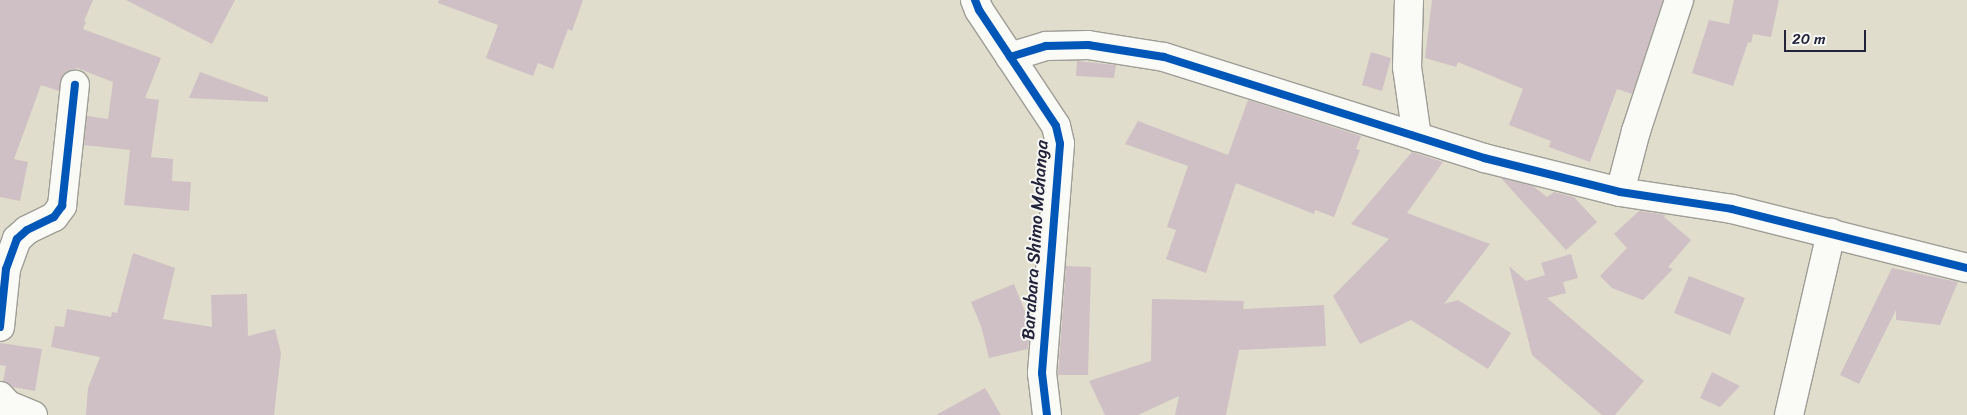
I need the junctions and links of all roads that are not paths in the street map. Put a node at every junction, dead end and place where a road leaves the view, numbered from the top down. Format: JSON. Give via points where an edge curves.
{"nodes":[{"id":1,"x":975,"y":0,"type":"edge"},
{"id":2,"x":1409,"y":0,"type":"edge"},
{"id":3,"x":1679,"y":0,"type":"edge"},
{"id":4,"x":1010,"y":57,"type":"junction"},
{"id":5,"x":75,"y":85,"type":"dead end"},
{"id":6,"x":1417,"y":137,"type":"junction"},
{"id":7,"x":1620,"y":192,"type":"junction"},
{"id":8,"x":1831,"y":233,"type":"junction"},
{"id":9,"x":1967,"y":268,"type":"edge"},
{"id":10,"x":3,"y":269,"type":"edge"},
{"id":11,"x":0,"y":327,"type":"edge"},
{"id":12,"x":0,"y":396,"type":"edge"},
{"id":13,"x":33,"y":415,"type":"edge"},
{"id":14,"x":1047,"y":415,"type":"edge"},
{"id":15,"x":1789,"y":415,"type":"edge"}],
"edges":[{"from":1,"to":4,"type":"street","name":"Barabara Shimo Mchanga"},
{"from":2,"to":6,"type":"street","via":[[1407,67]]},
{"from":3,"to":7,"type":"street","via":[[1636,131]]},
{"from":4,"to":6,"type":"street","via":[[1046,46],[1088,45],[1164,57]]},
{"from":4,"to":14,"type":"street","name":"Barabara Shimo Mchanga","via":[[1056,126],[1060,144],[1042,373]]},
{"from":5,"to":10,"type":"street","via":[[62,206],[54,217],[27,230],[17,239]]},
{"from":6,"to":7,"type":"street","via":[[1484,158]]},
{"from":7,"to":8,"type":"street","via":[[1732,209]]},
{"from":8,"to":9,"type":"street"},
{"from":8,"to":15,"type":"street"},
{"from":10,"to":11,"type":"street"},
{"from":12,"to":13,"type":"street","via":[[8,405]]}]}
